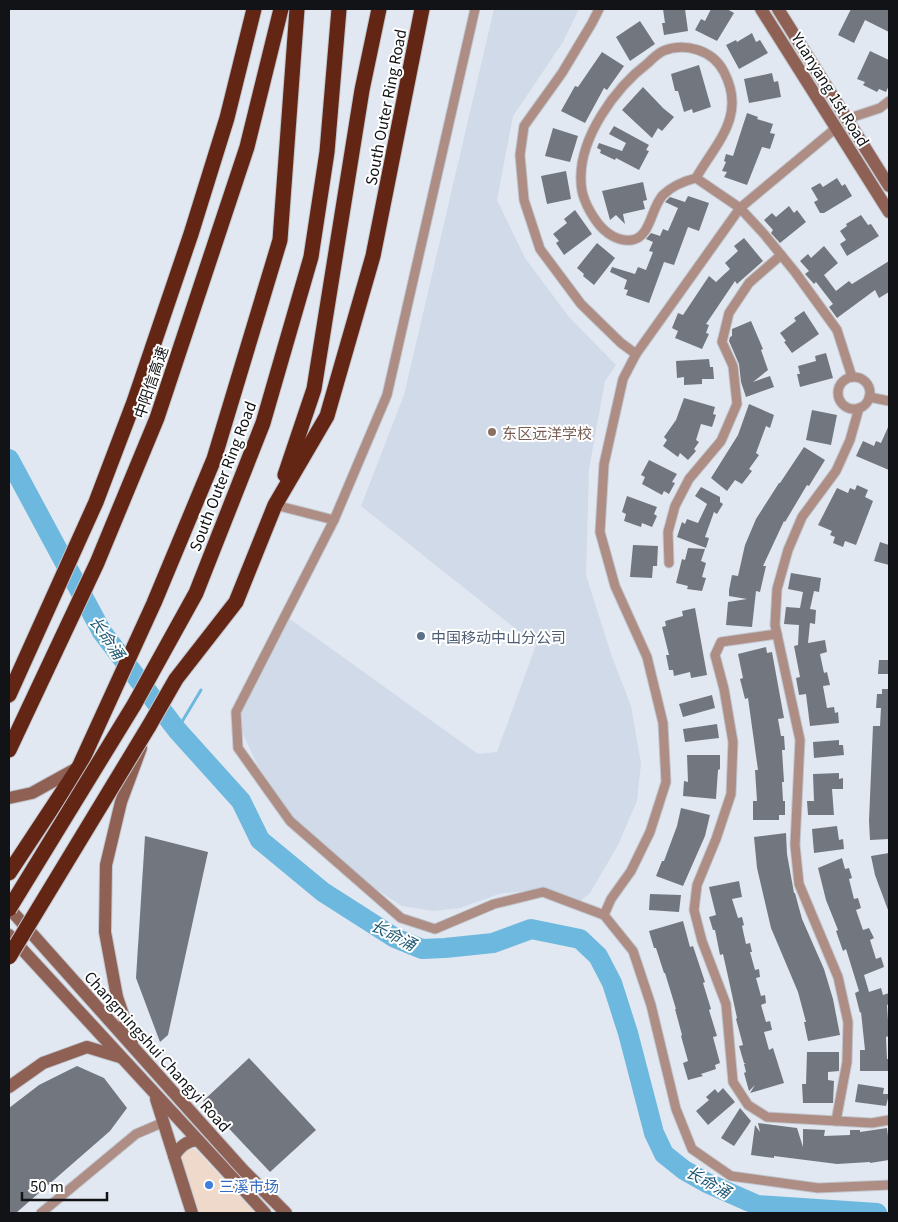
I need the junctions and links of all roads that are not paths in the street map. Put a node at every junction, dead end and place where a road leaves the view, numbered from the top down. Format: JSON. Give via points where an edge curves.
{"nodes":[{"id":1,"x":254,"y":9,"type":"edge"},
{"id":2,"x":281,"y":9,"type":"edge"},
{"id":3,"x":297,"y":9,"type":"edge"},
{"id":4,"x":328,"y":9,"type":"edge"},
{"id":5,"x":339,"y":9,"type":"edge"},
{"id":6,"x":379,"y":9,"type":"edge"},
{"id":7,"x":422,"y":9,"type":"edge"},
{"id":8,"x":475,"y":9,"type":"edge"},
{"id":9,"x":599,"y":9,"type":"edge"},
{"id":10,"x":761,"y":9,"type":"edge"},
{"id":11,"x":778,"y":9,"type":"edge"},
{"id":12,"x":889,"y":101,"type":"edge"},
{"id":13,"x":847,"y":119,"type":"junction"},
{"id":14,"x":836,"y":128,"type":"junction"},
{"id":15,"x":327,"y":152,"type":"junction"},
{"id":16,"x":696,"y":178,"type":"junction"},
{"id":17,"x":889,"y":186,"type":"edge"},
{"id":18,"x":740,"y":208,"type":"junction"},
{"id":19,"x":889,"y":212,"type":"edge"},
{"id":20,"x":781,"y":254,"type":"junction"},
{"id":21,"x":636,"y":354,"type":"junction"},
{"id":22,"x":852,"y":377,"type":"junction"},
{"id":23,"x":869,"y":397,"type":"junction"},
{"id":24,"x":889,"y":401,"type":"edge"},
{"id":25,"x":858,"y":408,"type":"junction"},
{"id":26,"x":275,"y":505,"type":"junction"},
{"id":27,"x":334,"y":520,"type":"junction"},
{"id":28,"x":669,"y":563,"type":"dead end"},
{"id":29,"x":777,"y":634,"type":"junction"},
{"id":30,"x":9,"y":695,"type":"edge"},
{"id":31,"x":149,"y":726,"type":"junction"},
{"id":32,"x":9,"y":750,"type":"edge"},
{"id":33,"x":78,"y":767,"type":"junction"},
{"id":34,"x":9,"y":798,"type":"edge"},
{"id":35,"x":9,"y":873,"type":"edge"},
{"id":36,"x":9,"y":908,"type":"edge"},
{"id":37,"x":604,"y":915,"type":"junction"},
{"id":38,"x":9,"y":935,"type":"edge"},
{"id":39,"x":9,"y":957,"type":"edge"},
{"id":40,"x":133,"y":1046,"type":"junction"},
{"id":41,"x":120,"y":1057,"type":"junction"},
{"id":42,"x":9,"y":1087,"type":"edge"},
{"id":43,"x":155,"y":1095,"type":"junction"},
{"id":44,"x":889,"y":1120,"type":"edge"},
{"id":45,"x":836,"y":1121,"type":"junction"},
{"id":46,"x":164,"y":1122,"type":"junction"},
{"id":47,"x":197,"y":1140,"type":"junction"},
{"id":48,"x":174,"y":1156,"type":"junction"},
{"id":49,"x":889,"y":1185,"type":"edge"},
{"id":50,"x":41,"y":1213,"type":"edge"},
{"id":51,"x":192,"y":1213,"type":"edge"},
{"id":52,"x":265,"y":1213,"type":"edge"},
{"id":53,"x":286,"y":1213,"type":"edge"}],
"edges":[{"from":1,"to":30,"type":"highway","name":"中阳信高速","via":[[199,208],[134,402],[96,502]]},
{"from":2,"to":32,"type":"highway","name":"中阳信高速","via":[[247,147],[157,418],[97,563]]},
{"from":3,"to":33,"type":"highway","name":"South Outer Ring Road","via":[[280,240],[214,459],[144,625]]},
{"from":4,"to":15,"type":"highway"},
{"from":5,"to":15,"type":"highway","name":"South Outer Ring Road"},
{"from":6,"to":26,"type":"highway","via":[[362,90],[314,388]]},
{"from":7,"to":26,"type":"highway","name":"South Outer Ring Road","via":[[373,256],[327,416]]},
{"from":8,"to":27,"type":"street","via":[[387,395]]},
{"from":9,"to":21,"type":"street","via":[[562,73],[524,126],[520,155],[524,200],[540,249],[581,304]]},
{"from":10,"to":14,"type":"street","name":"Yuanyang 1st Road"},
{"from":11,"to":13,"type":"street","name":"Yuanyang 1st Road"},
{"from":12,"to":13,"type":"street","via":[[880,108]]},
{"from":13,"to":17,"type":"street","name":"Yuanyang 1st Road"},
{"from":14,"to":18,"type":"street"},
{"from":14,"to":19,"type":"street","name":"Yuanyang 1st Road"},
{"from":15,"to":36,"type":"highway","name":"South Outer Ring Road","bridge":true,"via":[[311,257],[263,423],[196,593],[134,705]]},
{"from":16,"to":16,"type":"street","via":[[680,182],[662,196],[645,232],[635,240],[622,241],[603,230],[590,212],[581,182],[583,157],[596,124],[635,72],[662,51],[687,47],[707,53],[724,71],[732,97],[731,119],[717,148]]},
{"from":16,"to":18,"type":"street"},
{"from":18,"to":20,"type":"street"},
{"from":18,"to":21,"type":"street"},
{"from":20,"to":22,"type":"street","via":[[837,330]]},
{"from":20,"to":28,"type":"street","via":[[749,283],[729,313],[722,342],[732,366],[737,404],[721,441],[689,479],[675,506],[668,532]]},
{"from":21,"to":37,"type":"street","via":[[623,379],[604,464],[600,532],[615,586],[647,657],[663,723],[666,782],[650,832]]},
{"from":22,"to":23,"type":"street","via":[[866,382]]},
{"from":22,"to":25,"type":"street","via":[[842,382],[838,396],[843,405]]},
{"from":23,"to":24,"type":"street"},
{"from":23,"to":25,"type":"street"},
{"from":25,"to":29,"type":"street","via":[[850,440],[836,471],[802,518],[788,550],[777,589]]},
{"from":26,"to":27,"type":"street"},
{"from":26,"to":31,"type":"highway","name":"South Outer Ring Road","via":[[236,602],[176,679]]},
{"from":27,"to":37,"type":"street","via":[[236,712],[238,748],[290,821],[401,918],[435,929],[494,904],[543,892]]},
{"from":29,"to":45,"type":"street","via":[[800,740],[795,845],[799,884],[838,977],[848,1022],[847,1062]]},
{"from":29,"to":45,"type":"street","via":[[721,642],[715,655],[733,742],[731,794],[697,885],[694,910],[726,1004],[734,1082],[748,1105],[768,1117]]},
{"from":31,"to":39,"type":"highway","name":"South Outer Ring Road","bridge":true},
{"from":31,"to":40,"type":"street","via":[[120,802],[106,865],[105,932],[117,997]]},
{"from":33,"to":34,"type":"street","via":[[32,793]]},
{"from":33,"to":35,"type":"highway","name":"South Outer Ring Road"},
{"from":36,"to":40,"type":"street","name":"Changmingshui Changyi Road"},
{"from":37,"to":49,"type":"street","via":[[633,950],[651,1005],[676,1109],[692,1149],[731,1176],[818,1188]]},
{"from":38,"to":41,"type":"street","name":"Changmingshui Changyi Road"},
{"from":40,"to":53,"type":"street","name":"Changmingshui Changyi Road","via":[[243,1170]]},
{"from":41,"to":42,"type":"street","via":[[87,1047],[43,1063]]},
{"from":41,"to":43,"type":"street","name":"Changmingshui Changyi Road"},
{"from":43,"to":46,"type":"street"},
{"from":43,"to":47,"type":"street","name":"Changmingshui Changyi Road"},
{"from":44,"to":45,"type":"street","via":[[872,1123]]},
{"from":46,"to":48,"type":"street"},
{"from":46,"to":50,"type":"street","via":[[136,1134]]},
{"from":47,"to":48,"type":"street","via":[[184,1144]]},
{"from":47,"to":52,"type":"street","name":"Changmingshui Changyi Road"},
{"from":48,"to":51,"type":"street"}]}
